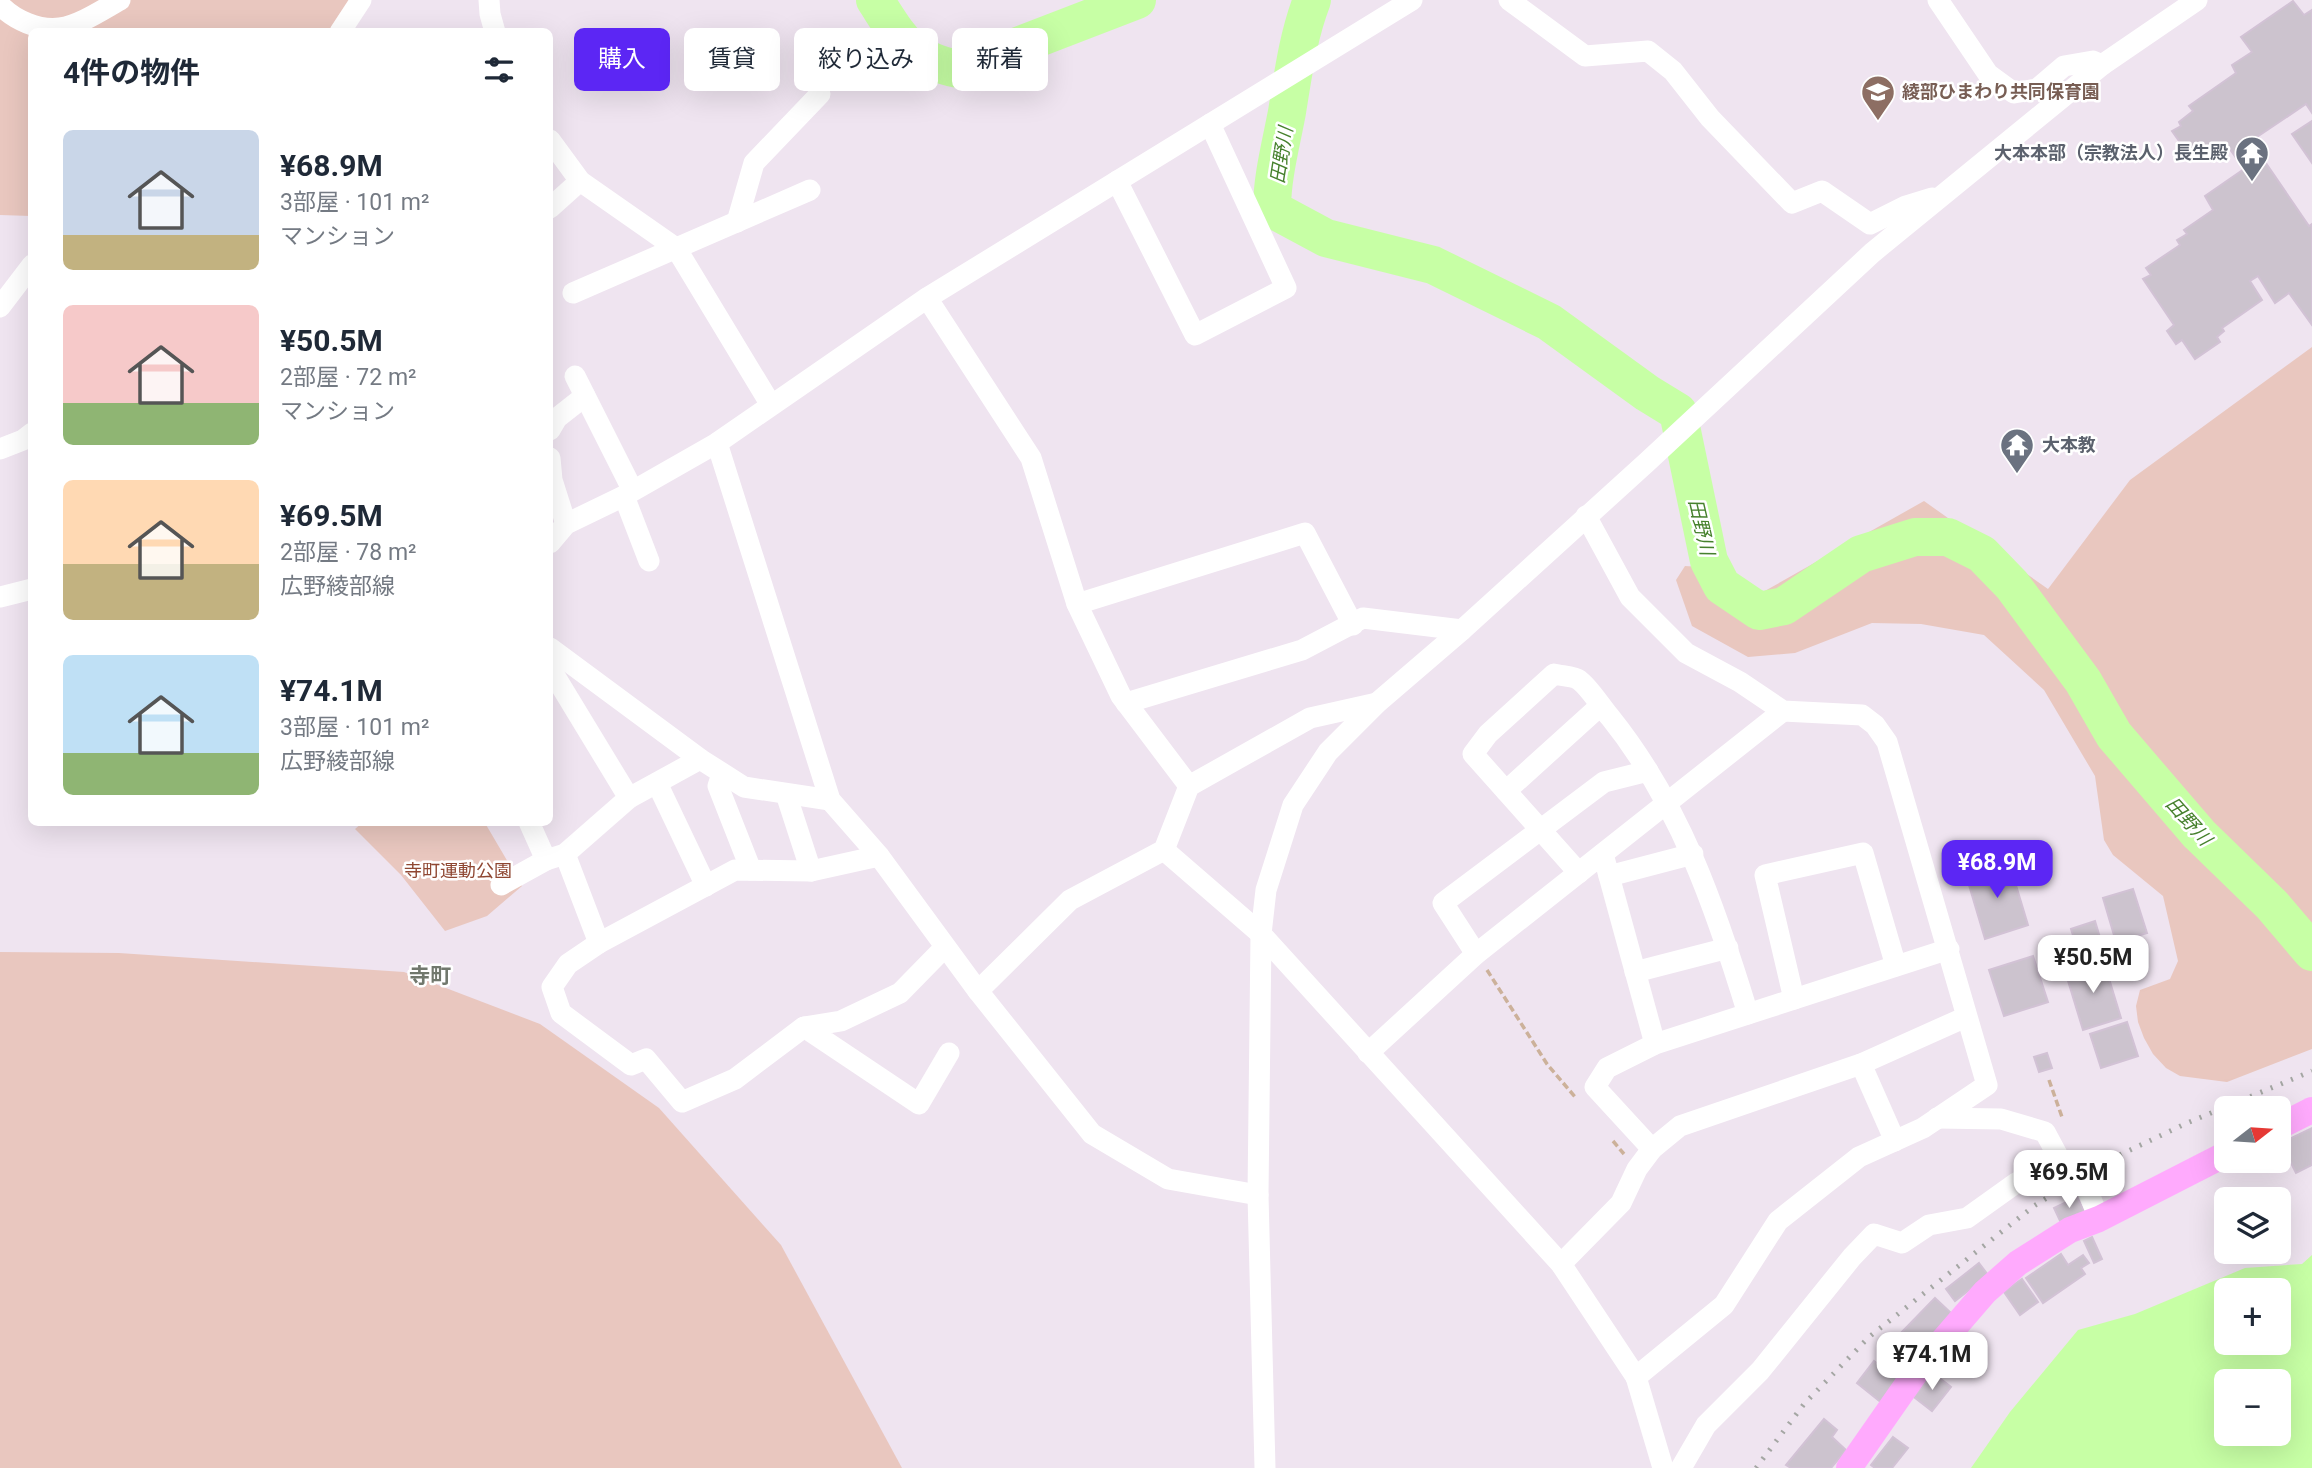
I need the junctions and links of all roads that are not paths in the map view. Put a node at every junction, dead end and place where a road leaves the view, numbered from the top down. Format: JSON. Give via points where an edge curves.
{"nodes":[{"id":1,"x":120,"y":0,"type":"edge"},
{"id":2,"x":361,"y":0,"type":"edge"},
{"id":3,"x":489,"y":0,"type":"edge"},
{"id":4,"x":1412,"y":0,"type":"edge"},
{"id":5,"x":1509,"y":0,"type":"edge"},
{"id":6,"x":1938,"y":0,"type":"edge"},
{"id":7,"x":2197,"y":0,"type":"edge"},
{"id":8,"x":0,"y":5,"type":"edge"},
{"id":9,"x":344,"y":28,"type":"edge"},
{"id":10,"x":494,"y":28,"type":"edge"},
{"id":11,"x":2102,"y":65,"type":"junction"},
{"id":12,"x":820,"y":94,"type":"dead end"},
{"id":13,"x":1210,"y":124,"type":"junction"},
{"id":14,"x":553,"y":144,"type":"edge"},
{"id":15,"x":580,"y":181,"type":"junction"},
{"id":16,"x":1116,"y":181,"type":"junction"},
{"id":17,"x":810,"y":190,"type":"dead end"},
{"id":18,"x":1944,"y":194,"type":"junction"},
{"id":19,"x":553,"y":205,"type":"edge"},
{"id":20,"x":737,"y":222,"type":"junction"},
{"id":21,"x":677,"y":248,"type":"junction"},
{"id":22,"x":28,"y":270,"type":"edge"},
{"id":23,"x":573,"y":293,"type":"dead end"},
{"id":24,"x":927,"y":298,"type":"junction"},
{"id":25,"x":0,"y":307,"type":"edge"},
{"id":26,"x":575,"y":376,"type":"dead end"},
{"id":27,"x":585,"y":396,"type":"junction"},
{"id":28,"x":771,"y":405,"type":"junction"},
{"id":29,"x":553,"y":425,"type":"edge"},
{"id":30,"x":28,"y":436,"type":"edge"},
{"id":31,"x":717,"y":443,"type":"junction"},
{"id":32,"x":0,"y":449,"type":"edge"},
{"id":33,"x":553,"y":483,"type":"edge"},
{"id":34,"x":628,"y":493,"type":"junction"},
{"id":35,"x":1586,"y":516,"type":"junction"},
{"id":36,"x":566,"y":524,"type":"junction"},
{"id":37,"x":553,"y":539,"type":"edge"},
{"id":38,"x":649,"y":561,"type":"dead end"},
{"id":39,"x":28,"y":590,"type":"edge"},
{"id":40,"x":0,"y":597,"type":"edge"},
{"id":41,"x":1077,"y":604,"type":"junction"},
{"id":42,"x":1353,"y":625,"type":"junction"},
{"id":43,"x":1462,"y":630,"type":"junction"},
{"id":44,"x":553,"y":659,"type":"edge"},
{"id":45,"x":553,"y":660,"type":"edge"},
{"id":46,"x":1126,"y":703,"type":"junction"},
{"id":47,"x":1377,"y":703,"type":"junction"},
{"id":48,"x":1600,"y":706,"type":"junction"},
{"id":49,"x":1783,"y":711,"type":"junction"},
{"id":50,"x":700,"y":759,"type":"junction"},
{"id":51,"x":1648,"y":771,"type":"junction"},
{"id":52,"x":722,"y":774,"type":"junction"},
{"id":53,"x":657,"y":783,"type":"junction"},
{"id":54,"x":1189,"y":786,"type":"junction"},
{"id":55,"x":1506,"y":791,"type":"junction"},
{"id":56,"x":786,"y":794,"type":"junction"},
{"id":57,"x":629,"y":798,"type":"junction"},
{"id":58,"x":830,"y":800,"type":"junction"},
{"id":59,"x":1666,"y":803,"type":"junction"},
{"id":60,"x":532,"y":826,"type":"edge"},
{"id":61,"x":1542,"y":831,"type":"junction"},
{"id":62,"x":1164,"y":850,"type":"junction"},
{"id":63,"x":1603,"y":854,"type":"junction"},
{"id":64,"x":1693,"y":854,"type":"junction"},
{"id":65,"x":879,"y":856,"type":"junction"},
{"id":66,"x":555,"y":857,"type":"junction"},
{"id":67,"x":751,"y":870,"type":"junction"},
{"id":68,"x":811,"y":871,"type":"junction"},
{"id":69,"x":1579,"y":873,"type":"junction"},
{"id":70,"x":1609,"y":876,"type":"junction"},
{"id":71,"x":501,"y":886,"type":"dead end"},
{"id":72,"x":706,"y":886,"type":"junction"},
{"id":73,"x":1261,"y":934,"type":"junction"},
{"id":74,"x":599,"y":943,"type":"junction"},
{"id":75,"x":945,"y":947,"type":"junction"},
{"id":76,"x":1728,"y":948,"type":"junction"},
{"id":77,"x":1948,"y":949,"type":"junction"},
{"id":78,"x":1476,"y":954,"type":"junction"},
{"id":79,"x":1896,"y":966,"type":"junction"},
{"id":80,"x":1636,"y":972,"type":"junction"},
{"id":81,"x":978,"y":991,"type":"junction"},
{"id":82,"x":1794,"y":999,"type":"junction"},
{"id":83,"x":1748,"y":1014,"type":"junction"},
{"id":84,"x":1966,"y":1017,"type":"junction"},
{"id":85,"x":804,"y":1027,"type":"junction"},
{"id":86,"x":1655,"y":1044,"type":"junction"},
{"id":87,"x":949,"y":1053,"type":"dead end"},
{"id":88,"x":1368,"y":1053,"type":"junction"},
{"id":89,"x":1861,"y":1064,"type":"junction"},
{"id":90,"x":2312,"y":1110,"type":"edge"},
{"id":91,"x":1937,"y":1118,"type":"junction"},
{"id":92,"x":2291,"y":1120,"type":"edge"},
{"id":93,"x":1895,"y":1140,"type":"junction"},
{"id":94,"x":1652,"y":1149,"type":"junction"},
{"id":95,"x":2214,"y":1160,"type":"edge"},
{"id":96,"x":2082,"y":1176,"type":"dead end"},
{"id":97,"x":1258,"y":1195,"type":"junction"},
{"id":98,"x":2099,"y":1219,"type":"junction"},
{"id":99,"x":1561,"y":1264,"type":"junction"},
{"id":100,"x":1636,"y":1377,"type":"junction"},
{"id":101,"x":1265,"y":1468,"type":"edge"},
{"id":102,"x":1663,"y":1468,"type":"edge"},
{"id":103,"x":1681,"y":1468,"type":"edge"},
{"id":104,"x":1849,"y":1468,"type":"edge"}],
"edges":[{"from":1,"to":8,"type":"street","via":[[59,28],[29,24]]},
{"from":2,"to":9,"type":"street"},
{"from":3,"to":10,"type":"street"},
{"from":4,"to":13,"type":"street"},
{"from":5,"to":18,"type":"street","via":[[1585,56],[1648,51],[1673,71],[1710,118],[1792,203],[1822,191],[1870,223]]},
{"from":6,"to":11,"type":"street","via":[[1988,74],[2014,93],[2037,89],[2064,66],[2093,61]]},
{"from":7,"to":11,"type":"street"},
{"from":11,"to":18,"type":"street"},
{"from":12,"to":20,"type":"street","via":[[754,163]]},
{"from":13,"to":16,"type":"street"},
{"from":13,"to":16,"type":"street","via":[[1286,288],[1195,335]]},
{"from":14,"to":15,"type":"street"},
{"from":15,"to":19,"type":"street"},
{"from":15,"to":21,"type":"street"},
{"from":16,"to":24,"type":"street"},
{"from":17,"to":20,"type":"street"},
{"from":18,"to":35,"type":"street","via":[[1872,253]]},
{"from":20,"to":21,"type":"street"},
{"from":21,"to":23,"type":"street"},
{"from":21,"to":28,"type":"street"},
{"from":22,"to":25,"type":"street"},
{"from":24,"to":28,"type":"street"},
{"from":24,"to":41,"type":"street","via":[[1031,457]]},
{"from":26,"to":27,"type":"street"},
{"from":27,"to":29,"type":"street"},
{"from":27,"to":34,"type":"street"},
{"from":28,"to":31,"type":"street"},
{"from":30,"to":32,"type":"street"},
{"from":31,"to":34,"type":"street"},
{"from":31,"to":58,"type":"street"},
{"from":33,"to":36,"type":"street"},
{"from":34,"to":36,"type":"street"},
{"from":34,"to":38,"type":"street"},
{"from":35,"to":43,"type":"street"},
{"from":35,"to":49,"type":"street","via":[[1630,597],[1654,623],[1686,653]]},
{"from":36,"to":37,"type":"street"},
{"from":39,"to":40,"type":"street"},
{"from":41,"to":42,"type":"street","via":[[1305,533]]},
{"from":41,"to":46,"type":"street"},
{"from":42,"to":43,"type":"street","via":[[1363,618]]},
{"from":42,"to":46,"type":"street","via":[[1302,650]]},
{"from":43,"to":47,"type":"street"},
{"from":44,"to":50,"type":"street"},
{"from":45,"to":57,"type":"street"},
{"from":46,"to":54,"type":"street"},
{"from":47,"to":54,"type":"street","via":[[1310,718]]},
{"from":47,"to":73,"type":"street","via":[[1328,752],[1293,805],[1266,890]]},
{"from":48,"to":51,"type":"street"},
{"from":48,"to":55,"type":"street"},
{"from":48,"to":55,"type":"street","via":[[1579,680],[1554,674],[1488,734],[1473,754]]},
{"from":49,"to":59,"type":"street"},
{"from":49,"to":77,"type":"street","via":[[1862,715],[1887,742]]},
{"from":50,"to":52,"type":"street"},
{"from":50,"to":53,"type":"street"},
{"from":51,"to":59,"type":"street"},
{"from":51,"to":61,"type":"street","via":[[1604,782]]},
{"from":52,"to":56,"type":"street","via":[[744,788]]},
{"from":52,"to":67,"type":"street","via":[[718,786]]},
{"from":53,"to":57,"type":"street"},
{"from":53,"to":72,"type":"street"},
{"from":54,"to":62,"type":"street"},
{"from":55,"to":61,"type":"street"},
{"from":56,"to":58,"type":"street"},
{"from":56,"to":68,"type":"street"},
{"from":57,"to":66,"type":"street"},
{"from":58,"to":65,"type":"street"},
{"from":59,"to":63,"type":"street"},
{"from":59,"to":64,"type":"street"},
{"from":60,"to":66,"type":"street"},
{"from":61,"to":69,"type":"street"},
{"from":61,"to":78,"type":"street","via":[[1443,903]]},
{"from":62,"to":73,"type":"street"},
{"from":62,"to":81,"type":"street","via":[[1070,900]]},
{"from":63,"to":69,"type":"street"},
{"from":63,"to":70,"type":"street"},
{"from":64,"to":70,"type":"street"},
{"from":64,"to":76,"type":"street"},
{"from":65,"to":68,"type":"street"},
{"from":65,"to":75,"type":"street"},
{"from":66,"to":71,"type":"street"},
{"from":66,"to":74,"type":"street"},
{"from":67,"to":68,"type":"street"},
{"from":67,"to":72,"type":"street","via":[[735,870]]},
{"from":69,"to":78,"type":"street"},
{"from":70,"to":80,"type":"street"},
{"from":72,"to":74,"type":"street"},
{"from":73,"to":88,"type":"street"},
{"from":73,"to":97,"type":"street"},
{"from":74,"to":85,"type":"street","via":[[568,964],[552,987],[561,1013],[631,1065],[646,1059],[682,1102],[735,1079]]},
{"from":75,"to":81,"type":"street"},
{"from":75,"to":85,"type":"street","via":[[900,993],[841,1021]]},
{"from":76,"to":80,"type":"street"},
{"from":76,"to":83,"type":"street"},
{"from":77,"to":79,"type":"street"},
{"from":77,"to":84,"type":"street"},
{"from":78,"to":88,"type":"street"},
{"from":79,"to":82,"type":"street"},
{"from":79,"to":82,"type":"street","via":[[1863,853],[1765,875]]},
{"from":80,"to":86,"type":"street"},
{"from":81,"to":97,"type":"street","via":[[1092,1134],[1167,1179]]},
{"from":82,"to":83,"type":"street"},
{"from":83,"to":86,"type":"street"},
{"from":84,"to":89,"type":"street"},
{"from":84,"to":91,"type":"street","via":[[1987,1085]]},
{"from":85,"to":87,"type":"street","via":[[919,1104]]},
{"from":86,"to":94,"type":"street","via":[[1607,1068],[1595,1087]]},
{"from":88,"to":99,"type":"street"},
{"from":89,"to":93,"type":"street"},
{"from":89,"to":94,"type":"street","via":[[1680,1126]]},
{"from":90,"to":92,"type":"main road"},
{"from":91,"to":93,"type":"street"},
{"from":91,"to":103,"type":"street","via":[[2001,1119],[2045,1132],[2060,1160],[2016,1183],[1967,1219],[1929,1224],[1902,1243],[1874,1234],[1760,1371],[1706,1425]]},
{"from":93,"to":100,"type":"street","via":[[1859,1157],[1778,1221],[1724,1304]]},
{"from":94,"to":99,"type":"street","via":[[1637,1168],[1621,1203]]},
{"from":95,"to":98,"type":"main road"},
{"from":96,"to":98,"type":"street"},
{"from":97,"to":101,"type":"street"},
{"from":98,"to":104,"type":"main road","via":[[2070,1230],[2018,1263],[1985,1292],[1916,1372]]},
{"from":99,"to":100,"type":"street"},
{"from":100,"to":102,"type":"street"}]}
